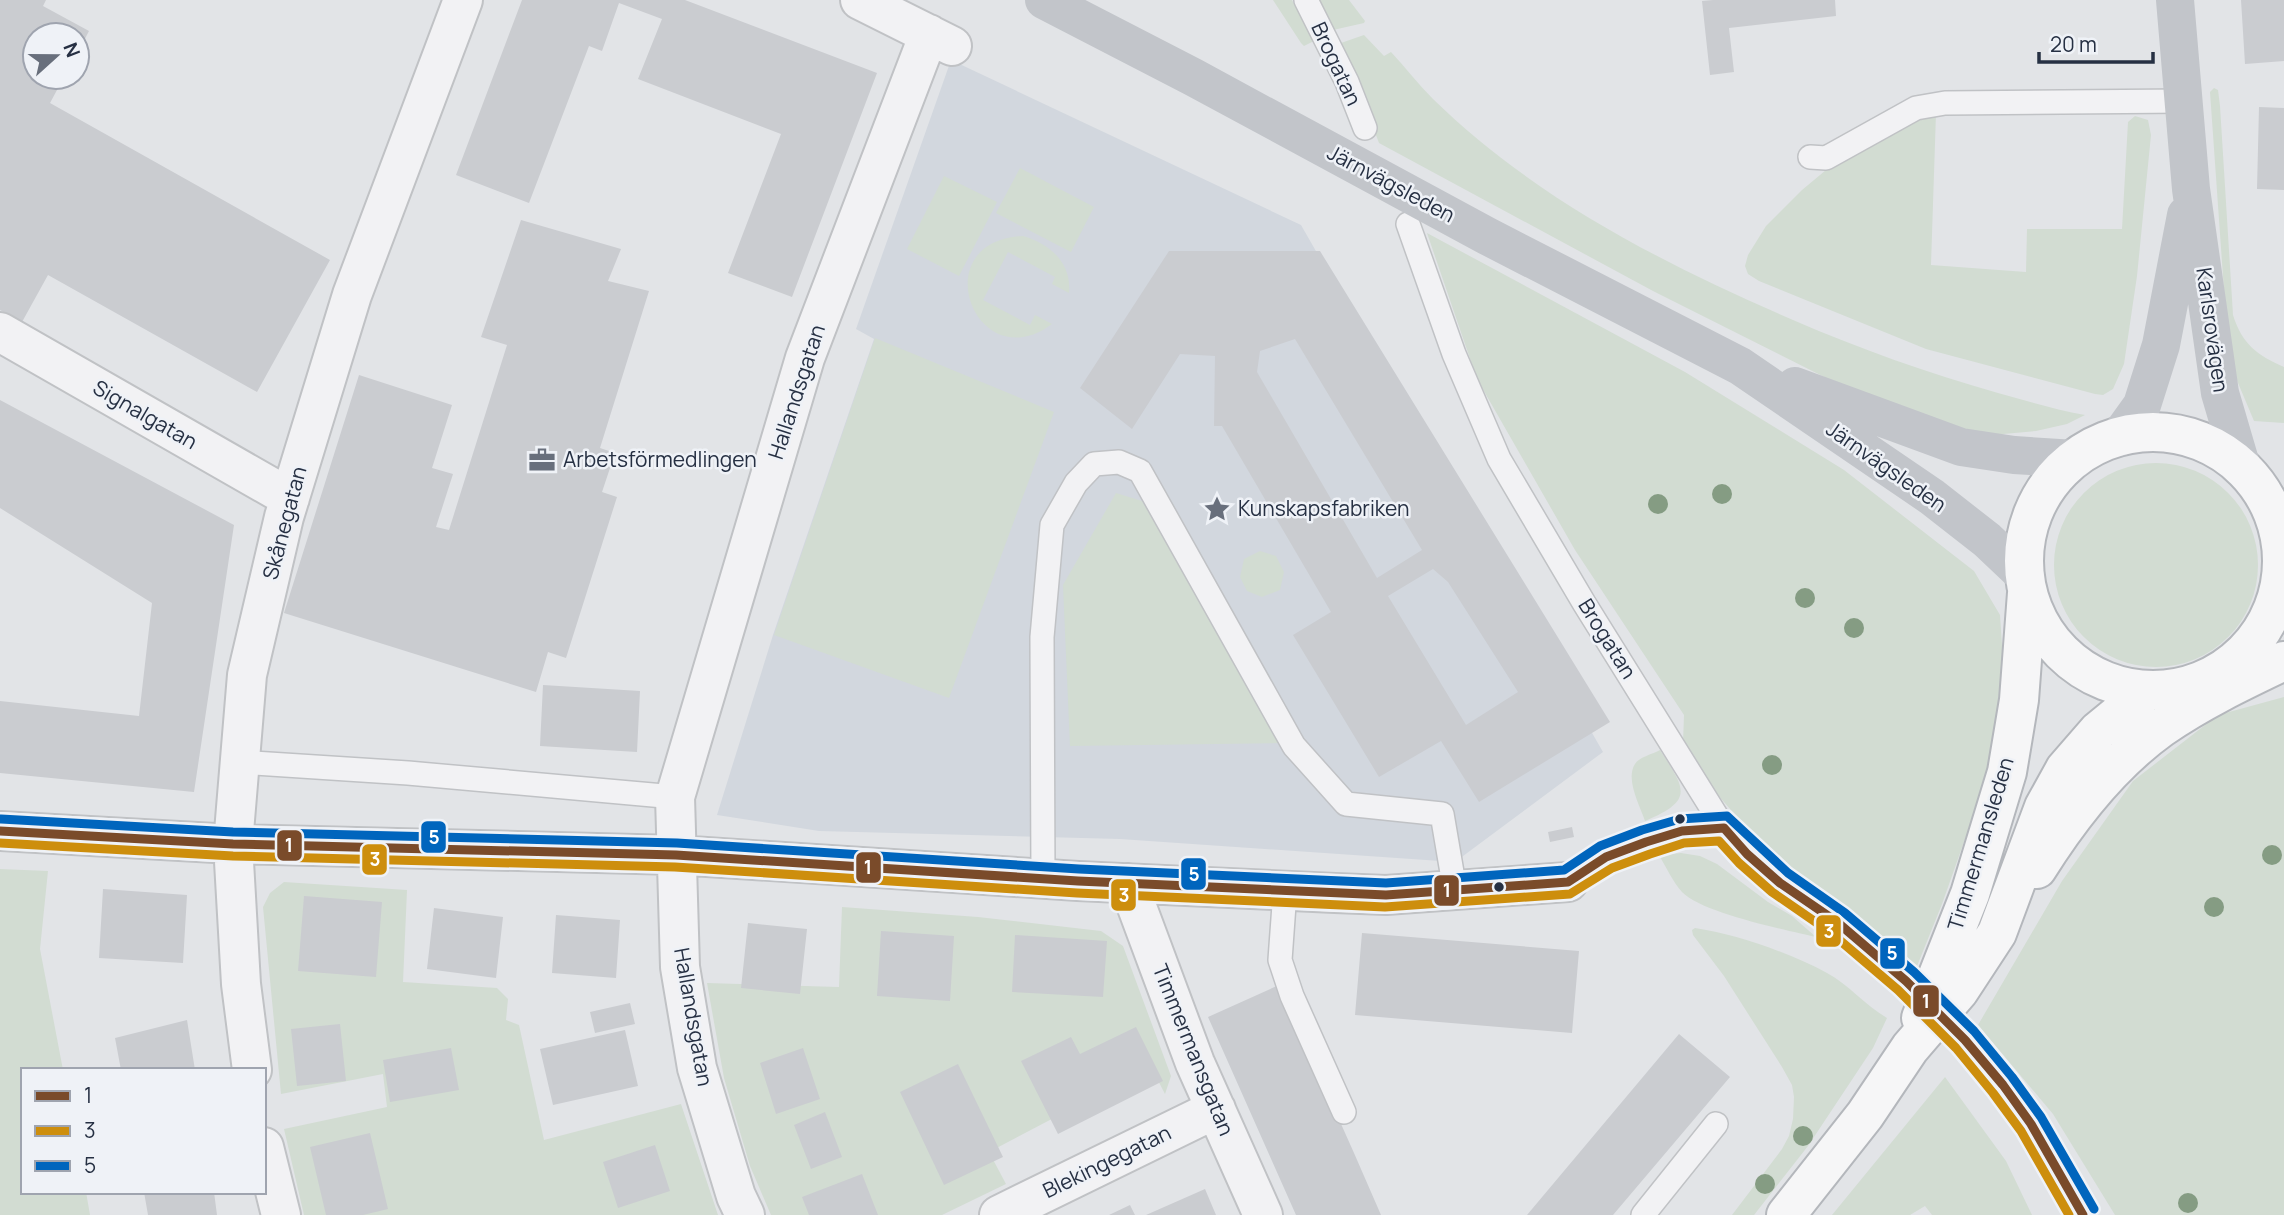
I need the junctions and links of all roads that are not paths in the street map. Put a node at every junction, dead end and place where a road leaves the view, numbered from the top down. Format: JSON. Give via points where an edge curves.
{"nodes":[{"id":1,"x":463,"y":0,"type":"edge"},
{"id":2,"x":860,"y":0,"type":"edge"},
{"id":3,"x":1044,"y":0,"type":"edge"},
{"id":4,"x":1306,"y":0,"type":"edge"},
{"id":5,"x":2175,"y":0,"type":"edge"},
{"id":6,"x":2185,"y":101,"type":"junction"},
{"id":7,"x":1365,"y":128,"type":"dead end"},
{"id":8,"x":1810,"y":157,"type":"dead end"},
{"id":9,"x":2190,"y":189,"type":"junction"},
{"id":10,"x":1408,"y":224,"type":"dead end"},
{"id":11,"x":0,"y":332,"type":"edge"},
{"id":12,"x":1740,"y":366,"type":"junction"},
{"id":13,"x":2119,"y":437,"type":"junction"},
{"id":14,"x":2075,"y":458,"type":"junction"},
{"id":15,"x":2242,"y":468,"type":"junction"},
{"id":16,"x":290,"y":498,"type":"junction"},
{"id":17,"x":2281,"y":533,"type":"edge"},
{"id":18,"x":2026,"y":584,"type":"junction"},
{"id":19,"x":2284,"y":660,"type":"edge"},
{"id":20,"x":2228,"y":666,"type":"junction"},
{"id":21,"x":2148,"y":690,"type":"junction"},
{"id":22,"x":240,"y":762,"type":"junction"},
{"id":23,"x":675,"y":797,"type":"junction"},
{"id":24,"x":1724,"y":828,"type":"junction"},
{"id":25,"x":0,"y":831,"type":"edge"},
{"id":26,"x":233,"y":844,"type":"junction"},
{"id":27,"x":676,"y":855,"type":"junction"},
{"id":28,"x":1043,"y":878,"type":"junction"},
{"id":29,"x":1568,"y":882,"type":"joint"},
{"id":30,"x":1128,"y":883,"type":"junction"},
{"id":31,"x":1455,"y":890,"type":"junction"},
{"id":32,"x":1286,"y":891,"type":"junction"},
{"id":33,"x":1997,"y":933,"type":"junction"},
{"id":34,"x":1906,"y":981,"type":"dead end"},
{"id":35,"x":1965,"y":1040,"type":"dead end"},
{"id":36,"x":1910,"y":1048,"type":"junction"},
{"id":37,"x":252,"y":1068,"type":"edge"},
{"id":38,"x":1216,"y":1109,"type":"junction"},
{"id":39,"x":1344,"y":1112,"type":"dead end"},
{"id":40,"x":1716,"y":1124,"type":"dead end"},
{"id":41,"x":266,"y":1155,"type":"edge"},
{"id":42,"x":281,"y":1215,"type":"edge"},
{"id":43,"x":745,"y":1215,"type":"edge"},
{"id":44,"x":999,"y":1215,"type":"edge"},
{"id":45,"x":1263,"y":1215,"type":"edge"},
{"id":46,"x":1643,"y":1215,"type":"edge"},
{"id":47,"x":1786,"y":1215,"type":"edge"},
{"id":48,"x":2083,"y":1215,"type":"edge"}],
"edges":[{"from":1,"to":16,"type":"street","name":"Skånegatan","via":[[352,295]]},
{"from":2,"to":23,"type":"street","name":"Hallandsgatan","via":[[941,40],[805,358]]},
{"from":3,"to":12,"type":"main road","name":"Järnvägsleden"},
{"from":4,"to":7,"type":"lane","name":"Brogatan"},
{"from":5,"to":6,"type":"main road","name":"Karlsrovägen"},
{"from":6,"to":8,"type":"lane","via":[[1945,103],[1916,108],[1826,158]]},
{"from":6,"to":9,"type":"main road","name":"Karlsrovägen"},
{"from":9,"to":13,"type":"main road","name":"Karlsrovägen","via":[[2161,345],[2142,405]]},
{"from":9,"to":15,"type":"main road","name":"Karlsrovägen","via":[[2220,393]]},
{"from":10,"to":24,"type":"lane","name":"Brogatan","via":[[1454,354],[1499,459]]},
{"from":11,"to":16,"type":"street","name":"Signalgatan"},
{"from":12,"to":14,"type":"main road","name":"Järnvägsleden","via":[[1961,447]]},
{"from":12,"to":18,"type":"main road","name":"Järnvägsleden","via":[[1932,497],[1987,540]]},
{"from":13,"to":14,"type":"highway","name":"Timmermansleden"},
{"from":13,"to":15,"type":"highway","name":"Timmermansleden","via":[[2178,435],[2219,451]]},
{"from":14,"to":18,"type":"highway","name":"Timmermansleden","via":[[2049,486],[2035,511],[2026,538]]},
{"from":15,"to":17,"type":"highway"},
{"from":16,"to":22,"type":"street","name":"Skånegatan","via":[[247,675]]},
{"from":17,"to":20,"type":"highway","via":[[2274,606],[2255,639]]},
{"from":18,"to":21,"type":"highway","via":[[2041,626],[2064,655],[2094,676]]},
{"from":18,"to":36,"type":"highway","name":"Timmermansleden","via":[[2019,700],[2007,772],[1970,894]]},
{"from":19,"to":20,"type":"highway"},
{"from":19,"to":33,"type":"highway","via":[[2196,707],[2126,758],[2058,836]]},
{"from":20,"to":21,"type":"highway","via":[[2198,682]]},
{"from":21,"to":33,"type":"highway","name":"Timmermansleden","via":[[2098,731],[2065,769],[2044,807]]},
{"from":22,"to":23,"type":"lane"},
{"from":22,"to":26,"type":"street","name":"Skånegatan"},
{"from":23,"to":27,"type":"street","name":"Hallandsgatan"},
{"from":24,"to":29,"type":"lane","via":[[1682,831],[1646,842],[1606,857]]},
{"from":24,"to":34,"type":"lane","name":"Brogatan","via":[[1780,883],[1837,922]]},
{"from":25,"to":26,"type":"street"},
{"from":26,"to":27,"type":"street"},
{"from":26,"to":37,"type":"street","name":"Skånegatan","via":[[241,984]]},
{"from":27,"to":28,"type":"street"},
{"from":27,"to":43,"type":"street","name":"Hallandsgatan","via":[[680,967],[697,1068]]},
{"from":28,"to":30,"type":"street"},
{"from":28,"to":31,"type":"lane","via":[[1042,637],[1052,525],[1076,483],[1094,464],[1119,462],[1140,471],[1294,746],[1346,804],[1442,814]]},
{"from":29,"to":31,"type":"street"},
{"from":30,"to":32,"type":"street"},
{"from":30,"to":38,"type":"street","name":"Timmermansgatan"},
{"from":31,"to":32,"type":"street","via":[[1386,895]]},
{"from":32,"to":39,"type":"lane","via":[[1280,960]]},
{"from":33,"to":36,"type":"highway","name":"Timmermansleden","via":[[1959,991]]},
{"from":35,"to":48,"type":"lane","via":[[2031,1124]]},
{"from":36,"to":47,"type":"highway","name":"Timmermansleden"},
{"from":38,"to":44,"type":"street","name":"Blekingegatan"},
{"from":38,"to":45,"type":"street","name":"Timmermansgatan"},
{"from":40,"to":46,"type":"lane"},
{"from":41,"to":42,"type":"street"}]}
